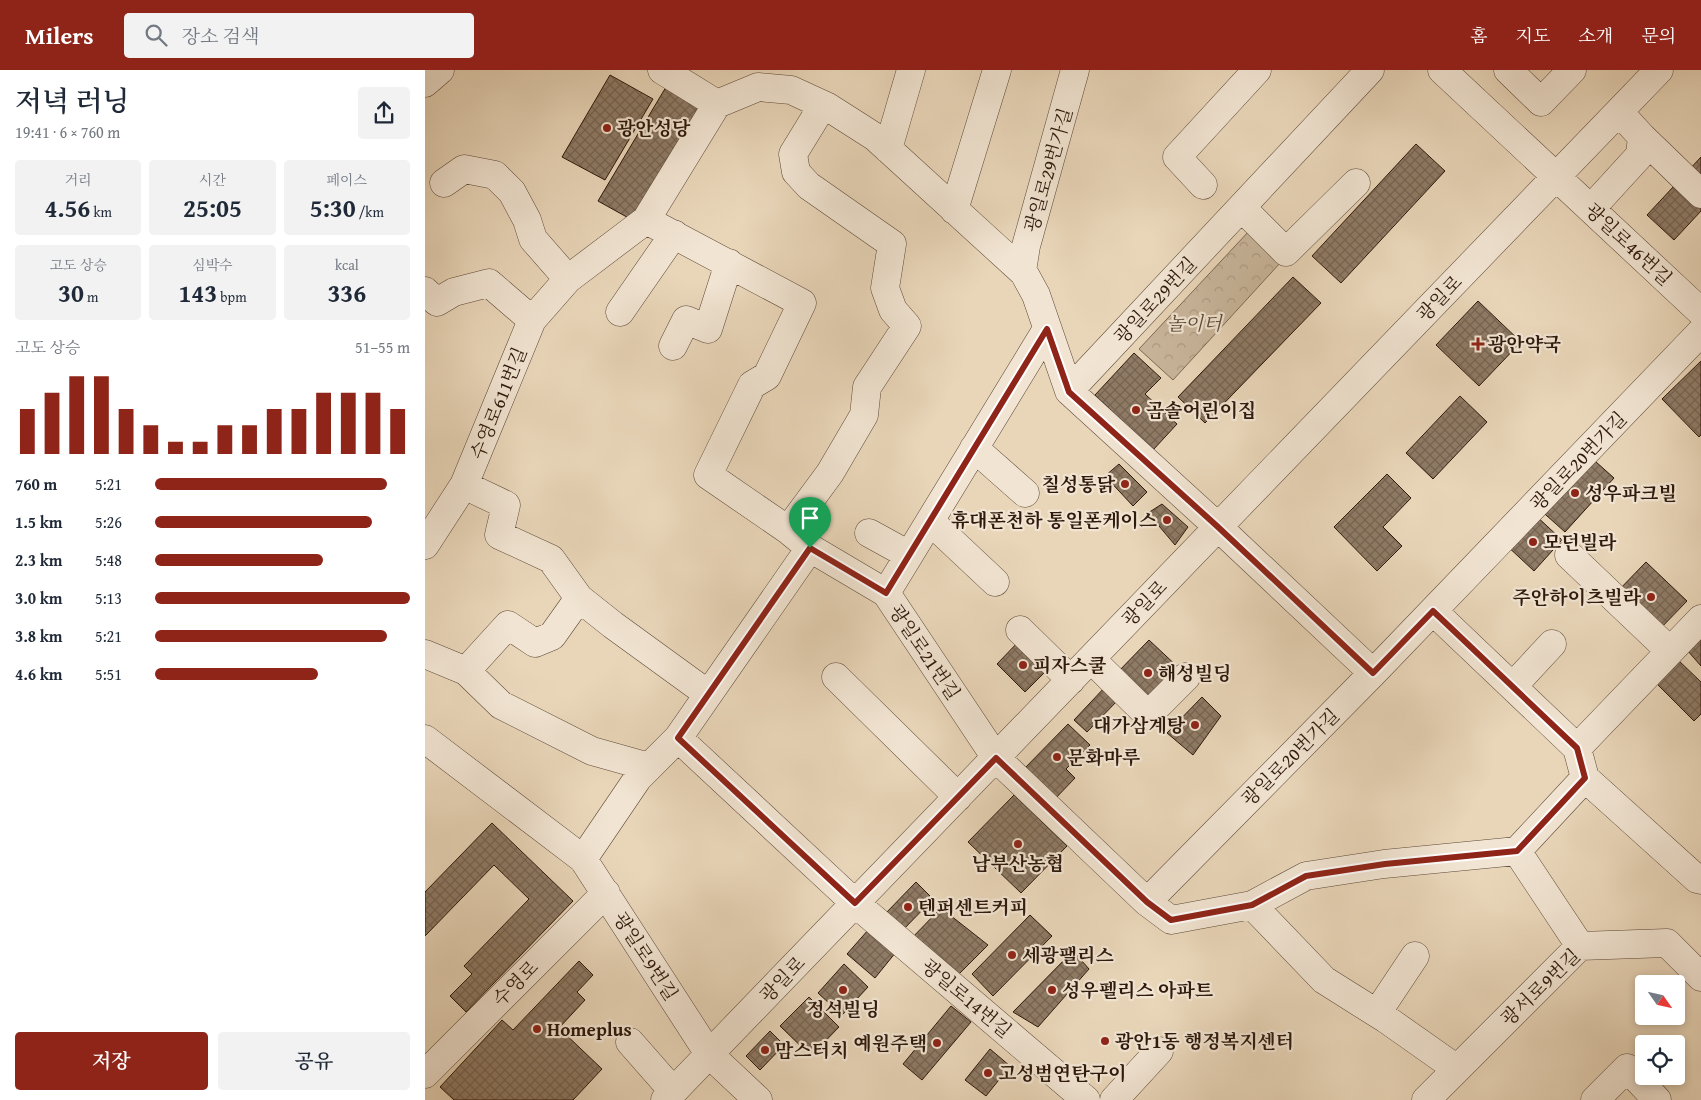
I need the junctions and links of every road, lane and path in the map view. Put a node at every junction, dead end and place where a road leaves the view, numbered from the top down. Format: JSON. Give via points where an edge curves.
{"nodes":[{"id":1,"x":441,"y":70,"type":"edge"},
{"id":2,"x":662,"y":70,"type":"edge"},
{"id":3,"x":911,"y":70,"type":"edge"},
{"id":4,"x":997,"y":70,"type":"edge"},
{"id":5,"x":1075,"y":70,"type":"edge"},
{"id":6,"x":1370,"y":70,"type":"edge"},
{"id":7,"x":1442,"y":70,"type":"edge"},
{"id":8,"x":1508,"y":70,"type":"edge"},
{"id":9,"x":1572,"y":70,"type":"edge"},
{"id":10,"x":1653,"y":72,"type":"edge"},
{"id":11,"x":1245,"y":74,"type":"edge"},
{"id":12,"x":425,"y":83,"type":"edge"},
{"id":13,"x":717,"y":104,"type":"junction"},
{"id":14,"x":823,"y":105,"type":"junction"},
{"id":15,"x":1619,"y":112,"type":"junction"},
{"id":16,"x":1642,"y":137,"type":"junction"},
{"id":17,"x":888,"y":149,"type":"junction"},
{"id":18,"x":1556,"y":177,"type":"junction"},
{"id":19,"x":444,"y":183,"type":"dead end"},
{"id":20,"x":1355,"y":183,"type":"dead end"},
{"id":21,"x":1203,"y":185,"type":"dead end"},
{"id":22,"x":1701,"y":194,"type":"edge"},
{"id":23,"x":1597,"y":202,"type":"dead end"},
{"id":24,"x":1242,"y":208,"type":"junction"},
{"id":25,"x":954,"y":210,"type":"junction"},
{"id":26,"x":646,"y":220,"type":"junction"},
{"id":27,"x":674,"y":234,"type":"junction"},
{"id":28,"x":729,"y":263,"type":"junction"},
{"id":29,"x":1022,"y":271,"type":"junction"},
{"id":30,"x":568,"y":279,"type":"junction"},
{"id":31,"x":425,"y":291,"type":"edge"},
{"id":32,"x":620,"y":312,"type":"dead end"},
{"id":33,"x":1701,"y":312,"type":"edge"},
{"id":34,"x":532,"y":320,"type":"junction"},
{"id":35,"x":1047,"y":329,"type":"junction"},
{"id":36,"x":1701,"y":332,"type":"edge"},
{"id":37,"x":673,"y":346,"type":"dead end"},
{"id":38,"x":1069,"y":392,"type":"junction"},
{"id":39,"x":974,"y":448,"type":"junction"},
{"id":40,"x":465,"y":485,"type":"junction"},
{"id":41,"x":1025,"y":493,"type":"dead end"},
{"id":42,"x":930,"y":521,"type":"junction"},
{"id":43,"x":1218,"y":527,"type":"junction"},
{"id":44,"x":788,"y":530,"type":"junction"},
{"id":45,"x":869,"y":533,"type":"dead end"},
{"id":46,"x":425,"y":545,"type":"edge"},
{"id":47,"x":810,"y":548,"type":"junction"},
{"id":48,"x":909,"y":555,"type":"junction"},
{"id":49,"x":1569,"y":555,"type":"dead end"},
{"id":50,"x":995,"y":582,"type":"dead end"},
{"id":51,"x":886,"y":593,"type":"junction"},
{"id":52,"x":579,"y":598,"type":"junction"},
{"id":53,"x":1433,"y":611,"type":"junction"},
{"id":54,"x":1701,"y":619,"type":"edge"},
{"id":55,"x":1020,"y":630,"type":"dead end"},
{"id":56,"x":1552,"y":644,"type":"dead end"},
{"id":57,"x":1670,"y":651,"type":"junction"},
{"id":58,"x":425,"y":654,"type":"edge"},
{"id":59,"x":1091,"y":659,"type":"junction"},
{"id":60,"x":466,"y":671,"type":"junction"},
{"id":61,"x":1373,"y":673,"type":"junction"},
{"id":62,"x":836,"y":677,"type":"dead end"},
{"id":63,"x":1186,"y":677,"type":"dead end"},
{"id":64,"x":1071,"y":680,"type":"junction"},
{"id":65,"x":1513,"y":686,"type":"junction"},
{"id":66,"x":708,"y":694,"type":"junction"},
{"id":67,"x":678,"y":738,"type":"junction"},
{"id":68,"x":425,"y":739,"type":"edge"},
{"id":69,"x":1577,"y":748,"type":"junction"},
{"id":70,"x":996,"y":758,"type":"junction"},
{"id":71,"x":649,"y":767,"type":"junction"},
{"id":72,"x":1585,"y":778,"type":"junction"},
{"id":73,"x":958,"y":797,"type":"junction"},
{"id":74,"x":1517,"y":851,"type":"junction"},
{"id":75,"x":583,"y":859,"type":"junction"},
{"id":76,"x":1701,"y":880,"type":"edge"},
{"id":77,"x":606,"y":893,"type":"junction"},
{"id":78,"x":1147,"y":902,"type":"junction"},
{"id":79,"x":855,"y":903,"type":"junction"},
{"id":80,"x":1252,"y":905,"type":"junction"},
{"id":81,"x":1580,"y":946,"type":"junction"},
{"id":82,"x":1415,"y":956,"type":"dead end"},
{"id":83,"x":1701,"y":977,"type":"edge"},
{"id":84,"x":1377,"y":1013,"type":"junction"},
{"id":85,"x":630,"y":1042,"type":"dead end"},
{"id":86,"x":1159,"y":1051,"type":"dead end"},
{"id":87,"x":709,"y":1054,"type":"junction"},
{"id":88,"x":1457,"y":1069,"type":"junction"},
{"id":89,"x":425,"y":1074,"type":"edge"},
{"id":90,"x":669,"y":1096,"type":"edge"},
{"id":91,"x":1079,"y":1098,"type":"edge"},
{"id":92,"x":758,"y":1100,"type":"edge"},
{"id":93,"x":1114,"y":1100,"type":"edge"},
{"id":94,"x":1426,"y":1100,"type":"edge"},
{"id":95,"x":1595,"y":1100,"type":"edge"},
{"id":96,"x":1657,"y":1100,"type":"edge"}],
"edges":[{"from":1,"to":12,"type":"street"},
{"from":2,"to":13,"type":"street"},
{"from":3,"to":17,"type":"street"},
{"from":4,"to":25,"type":"street"},
{"from":5,"to":29,"type":"street","name":"광일로29번가길"},
{"from":6,"to":24,"type":"street","name":"광일로29번길"},
{"from":7,"to":18,"type":"street","name":"광일로46번길"},
{"from":8,"to":9,"type":"street","via":[[1541,102]]},
{"from":10,"to":15,"type":"street","name":"광일로"},
{"from":11,"to":21,"type":"street","via":[[1177,157]]},
{"from":13,"to":14,"type":"street","via":[[758,87],[791,90]]},
{"from":13,"to":26,"type":"street","name":"수영로611번길"},
{"from":14,"to":17,"type":"street","via":[[875,137]]},
{"from":14,"to":44,"type":"street","via":[[793,154],[795,172],[809,186],[892,244],[885,288],[893,310],[907,326],[867,387],[864,415],[830,473]]},
{"from":15,"to":16,"type":"street"},
{"from":15,"to":18,"type":"street","name":"광일로"},
{"from":16,"to":22,"type":"street"},
{"from":16,"to":23,"type":"street","via":[[1640,155]]},
{"from":17,"to":25,"type":"street"},
{"from":18,"to":33,"type":"street","name":"광일로46번길","via":[[1673,274]]},
{"from":18,"to":43,"type":"street","name":"광일로"},
{"from":19,"to":30,"type":"street","via":[[464,168],[495,175],[512,192],[533,239]]},
{"from":20,"to":24,"type":"street","via":[[1286,252]]},
{"from":24,"to":38,"type":"street","name":"광일로29번길"},
{"from":25,"to":29,"type":"street"},
{"from":26,"to":27,"type":"street","name":"광일로21번길"},
{"from":26,"to":30,"type":"street","name":"수영로611번길"},
{"from":27,"to":28,"type":"street","name":"광일로21번길"},
{"from":27,"to":32,"type":"street"},
{"from":28,"to":37,"type":"street","via":[[708,329],[686,320]]},
{"from":28,"to":44,"type":"street","name":"광일로21번길","via":[[802,303],[767,376],[752,385],[708,475]]},
{"from":29,"to":35,"type":"street","via":[[1036,295]]},
{"from":30,"to":34,"type":"street","name":"수영로611번길"},
{"from":31,"to":34,"type":"street","via":[[437,302],[454,292],[489,283]]},
{"from":34,"to":40,"type":"street","name":"수영로611번길"},
{"from":35,"to":38,"type":"street"},
{"from":35,"to":39,"type":"street"},
{"from":36,"to":53,"type":"street","name":"광일로20번가길"},
{"from":38,"to":43,"type":"street"},
{"from":39,"to":41,"type":"street"},
{"from":39,"to":42,"type":"street"},
{"from":40,"to":46,"type":"street","name":"수영로611번길"},
{"from":40,"to":52,"type":"street","via":[[506,505],[499,536],[551,560]]},
{"from":42,"to":48,"type":"street"},
{"from":42,"to":50,"type":"street"},
{"from":43,"to":59,"type":"street","name":"광일로"},
{"from":43,"to":61,"type":"street"},
{"from":44,"to":47,"type":"street","name":"광일로21번길"},
{"from":45,"to":48,"type":"street"},
{"from":47,"to":51,"type":"street","name":"광일로21번길"},
{"from":47,"to":66,"type":"street"},
{"from":48,"to":51,"type":"street"},
{"from":49,"to":57,"type":"street"},
{"from":51,"to":70,"type":"street","name":"광일로21번길"},
{"from":52,"to":60,"type":"street","via":[[552,636],[535,643],[508,625]]},
{"from":52,"to":66,"type":"street"},
{"from":53,"to":61,"type":"street","name":"광일로20번가길"},
{"from":53,"to":65,"type":"street"},
{"from":54,"to":57,"type":"street"},
{"from":55,"to":64,"type":"street"},
{"from":56,"to":65,"type":"street"},
{"from":57,"to":69,"type":"street"},
{"from":58,"to":60,"type":"street"},
{"from":59,"to":63,"type":"street","via":[[1148,714]]},
{"from":59,"to":64,"type":"street","name":"광일로"},
{"from":60,"to":71,"type":"street","via":[[501,705],[592,751]]},
{"from":61,"to":78,"type":"street","name":"광일로20번가길"},
{"from":62,"to":73,"type":"street"},
{"from":64,"to":70,"type":"street","name":"광일로"},
{"from":65,"to":69,"type":"street"},
{"from":66,"to":67,"type":"street"},
{"from":67,"to":71,"type":"street"},
{"from":67,"to":79,"type":"street"},
{"from":68,"to":75,"type":"street","name":"광일로9번길"},
{"from":69,"to":72,"type":"street"},
{"from":70,"to":73,"type":"street","name":"광일로"},
{"from":70,"to":78,"type":"street","name":"광일로21번길"},
{"from":71,"to":75,"type":"street","via":[[638,778]]},
{"from":72,"to":74,"type":"street"},
{"from":72,"to":76,"type":"street"},
{"from":73,"to":79,"type":"street","name":"광일로"},
{"from":74,"to":80,"type":"street","name":"광일로21번길","via":[[1385,864],[1306,876]]},
{"from":74,"to":81,"type":"street"},
{"from":75,"to":77,"type":"street","name":"광일로9번길"},
{"from":77,"to":87,"type":"street","name":"광일로9번길"},
{"from":77,"to":89,"type":"street","name":"수영로"},
{"from":78,"to":80,"type":"street","name":"광일로21번길","via":[[1171,920]]},
{"from":79,"to":87,"type":"street","name":"광일로"},
{"from":79,"to":91,"type":"street","name":"광일로14번길"},
{"from":80,"to":84,"type":"street","via":[[1324,980]]},
{"from":81,"to":83,"type":"street","name":"광서로9번길","via":[[1667,943]]},
{"from":81,"to":88,"type":"street","name":"광서로9번길"},
{"from":82,"to":84,"type":"street"},
{"from":84,"to":88,"type":"street"},
{"from":85,"to":90,"type":"street"},
{"from":86,"to":93,"type":"street"},
{"from":87,"to":90,"type":"street","name":"광일로"},
{"from":87,"to":92,"type":"street"},
{"from":88,"to":94,"type":"street","name":"광서로9번길"},
{"from":95,"to":96,"type":"street","via":[[1627,1068]]}]}
